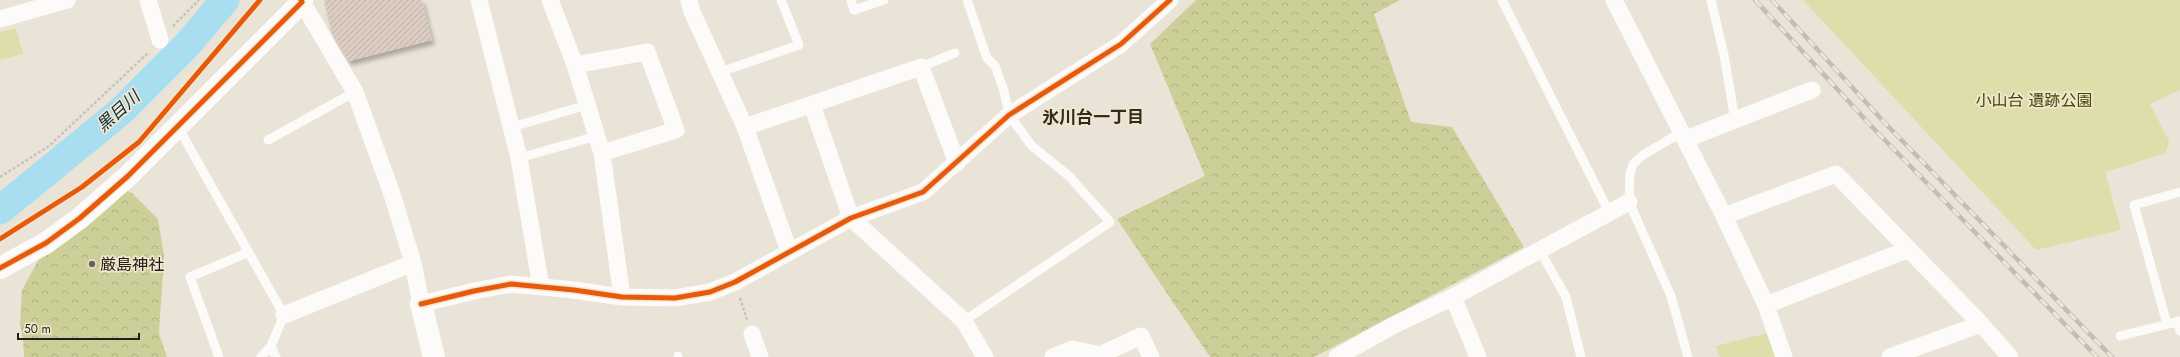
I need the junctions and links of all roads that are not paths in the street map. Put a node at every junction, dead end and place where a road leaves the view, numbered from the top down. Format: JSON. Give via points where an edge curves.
{"nodes":[{"id":1,"x":67,"y":0,"type":"edge"},
{"id":2,"x":148,"y":0,"type":"edge"},
{"id":3,"x":479,"y":0,"type":"edge"},
{"id":4,"x":550,"y":0,"type":"edge"},
{"id":5,"x":689,"y":0,"type":"edge"},
{"id":6,"x":781,"y":0,"type":"edge"},
{"id":7,"x":851,"y":0,"type":"edge"},
{"id":8,"x":884,"y":0,"type":"edge"},
{"id":9,"x":967,"y":0,"type":"edge"},
{"id":10,"x":1170,"y":0,"type":"edge"},
{"id":11,"x":1502,"y":0,"type":"edge"},
{"id":12,"x":1614,"y":0,"type":"edge"},
{"id":13,"x":1711,"y":0,"type":"edge"},
{"id":14,"x":302,"y":1,"type":"edge"},
{"id":15,"x":0,"y":19,"type":"edge"},
{"id":16,"x":160,"y":40,"type":"road end"},
{"id":17,"x":955,"y":53,"type":"dead end"},
{"id":18,"x":575,"y":65,"type":"junction"},
{"id":19,"x":921,"y":67,"type":"junction"},
{"id":20,"x":720,"y":72,"type":"junction"},
{"id":21,"x":1812,"y":90,"type":"dead end"},
{"id":22,"x":355,"y":92,"type":"junction"},
{"id":23,"x":587,"y":105,"type":"junction"},
{"id":24,"x":812,"y":105,"type":"junction"},
{"id":25,"x":1009,"y":115,"type":"junction"},
{"id":26,"x":1735,"y":120,"type":"junction"},
{"id":27,"x":512,"y":127,"type":"junction"},
{"id":28,"x":745,"y":127,"type":"junction"},
{"id":29,"x":178,"y":128,"type":"junction"},
{"id":30,"x":597,"y":136,"type":"junction"},
{"id":31,"x":1684,"y":136,"type":"junction"},
{"id":32,"x":268,"y":140,"type":"dead end"},
{"id":33,"x":602,"y":154,"type":"junction"},
{"id":34,"x":519,"y":158,"type":"junction"},
{"id":35,"x":957,"y":163,"type":"junction"},
{"id":36,"x":2180,"y":192,"type":"edge"},
{"id":37,"x":1629,"y":202,"type":"junction"},
{"id":38,"x":1609,"y":212,"type":"junction"},
{"id":39,"x":1724,"y":216,"type":"junction"},
{"id":40,"x":851,"y":218,"type":"junction"},
{"id":41,"x":1909,"y":249,"type":"junction"},
{"id":42,"x":1540,"y":250,"type":"junction"},
{"id":43,"x":789,"y":251,"type":"junction"},
{"id":44,"x":249,"y":252,"type":"junction"},
{"id":45,"x":413,"y":263,"type":"junction"},
{"id":46,"x":0,"y":268,"type":"edge"},
{"id":47,"x":542,"y":287,"type":"junction"},
{"id":48,"x":622,"y":297,"type":"junction"},
{"id":49,"x":1454,"y":297,"type":"junction"},
{"id":50,"x":421,"y":304,"type":"junction"},
{"id":51,"x":1766,"y":305,"type":"junction"},
{"id":52,"x":284,"y":315,"type":"junction"},
{"id":53,"x":964,"y":321,"type":"junction"},
{"id":54,"x":2179,"y":321,"type":"edge"},
{"id":55,"x":1981,"y":324,"type":"junction"},
{"id":56,"x":2167,"y":324,"type":"junction"},
{"id":57,"x":2180,"y":331,"type":"edge"},
{"id":58,"x":752,"y":334,"type":"road end"},
{"id":59,"x":2120,"y":336,"type":"dead end"},
{"id":60,"x":271,"y":346,"type":"junction"},
{"id":61,"x":219,"y":357,"type":"edge"},
{"id":62,"x":261,"y":357,"type":"edge"},
{"id":63,"x":276,"y":357,"type":"edge"},
{"id":64,"x":434,"y":357,"type":"edge"},
{"id":65,"x":760,"y":357,"type":"edge"},
{"id":66,"x":985,"y":357,"type":"edge"},
{"id":67,"x":1053,"y":357,"type":"edge"},
{"id":68,"x":1150,"y":357,"type":"edge"},
{"id":69,"x":1337,"y":357,"type":"edge"},
{"id":70,"x":1478,"y":357,"type":"edge"},
{"id":71,"x":1581,"y":357,"type":"edge"},
{"id":72,"x":1688,"y":357,"type":"edge"},
{"id":73,"x":1784,"y":357,"type":"edge"},
{"id":74,"x":1890,"y":357,"type":"edge"},
{"id":75,"x":2010,"y":357,"type":"edge"}],
"edges":[{"from":1,"to":15,"type":"street"},
{"from":2,"to":16,"type":"street"},
{"from":3,"to":27,"type":"street"},
{"from":4,"to":18,"type":"street"},
{"from":5,"to":20,"type":"street"},
{"from":6,"to":20,"type":"lane","via":[[798,45]]},
{"from":7,"to":8,"type":"lane","via":[[854,10]]},
{"from":9,"to":25,"type":"lane","via":[[987,58],[995,66]]},
{"from":10,"to":25,"type":"street","via":[[1121,44]]},
{"from":11,"to":38,"type":"lane"},
{"from":12,"to":31,"type":"street"},
{"from":13,"to":26,"type":"lane"},
{"from":14,"to":22,"type":"street"},
{"from":14,"to":29,"type":"street"},
{"from":17,"to":19,"type":"lane"},
{"from":18,"to":23,"type":"street"},
{"from":18,"to":33,"type":"street","via":[[647,52],[676,130]]},
{"from":19,"to":24,"type":"street"},
{"from":19,"to":35,"type":"street"},
{"from":20,"to":28,"type":"street"},
{"from":21,"to":26,"type":"street"},
{"from":22,"to":32,"type":"lane"},
{"from":22,"to":45,"type":"street","via":[[378,151]]},
{"from":23,"to":27,"type":"lane"},
{"from":23,"to":30,"type":"street"},
{"from":24,"to":28,"type":"street"},
{"from":24,"to":40,"type":"street"},
{"from":25,"to":35,"type":"street"},
{"from":25,"to":53,"type":"lane","via":[[1032,146],[1069,176],[1110,222]]},
{"from":26,"to":31,"type":"street"},
{"from":27,"to":34,"type":"street"},
{"from":28,"to":43,"type":"street"},
{"from":29,"to":44,"type":"lane"},
{"from":29,"to":46,"type":"street","via":[[80,218],[46,243]]},
{"from":30,"to":33,"type":"street"},
{"from":30,"to":34,"type":"lane"},
{"from":31,"to":37,"type":"lane","via":[[1643,155],[1633,164]]},
{"from":31,"to":39,"type":"street"},
{"from":33,"to":48,"type":"street"},
{"from":34,"to":47,"type":"street"},
{"from":35,"to":40,"type":"street","via":[[923,192]]},
{"from":36,"to":56,"type":"lane","via":[[2134,205]]},
{"from":37,"to":38,"type":"street"},
{"from":37,"to":72,"type":"lane","via":[[1671,296]]},
{"from":38,"to":42,"type":"street"},
{"from":39,"to":41,"type":"street","via":[[1836,174]]},
{"from":39,"to":51,"type":"street"},
{"from":40,"to":43,"type":"street"},
{"from":40,"to":53,"type":"street"},
{"from":41,"to":51,"type":"street"},
{"from":41,"to":55,"type":"street"},
{"from":42,"to":49,"type":"street"},
{"from":42,"to":71,"type":"lane","via":[[1566,297]]},
{"from":43,"to":48,"type":"street","via":[[735,282],[710,292],[675,298]]},
{"from":44,"to":52,"type":"lane"},
{"from":44,"to":61,"type":"lane","via":[[190,277]]},
{"from":45,"to":50,"type":"street"},
{"from":45,"to":52,"type":"street"},
{"from":47,"to":48,"type":"street"},
{"from":47,"to":50,"type":"street","via":[[511,284]]},
{"from":49,"to":69,"type":"street","via":[[1394,325]]},
{"from":49,"to":70,"type":"street"},
{"from":50,"to":64,"type":"street"},
{"from":51,"to":73,"type":"street"},
{"from":52,"to":60,"type":"lane"},
{"from":53,"to":66,"type":"street"},
{"from":54,"to":56,"type":"lane"},
{"from":54,"to":57,"type":"lane"},
{"from":55,"to":74,"type":"street"},
{"from":55,"to":75,"type":"street"},
{"from":56,"to":59,"type":"lane"},
{"from":58,"to":65,"type":"street"},
{"from":60,"to":62,"type":"lane"},
{"from":60,"to":63,"type":"lane"},
{"from":67,"to":68,"type":"street","via":[[1072,349],[1100,355],[1141,336]]}]}
